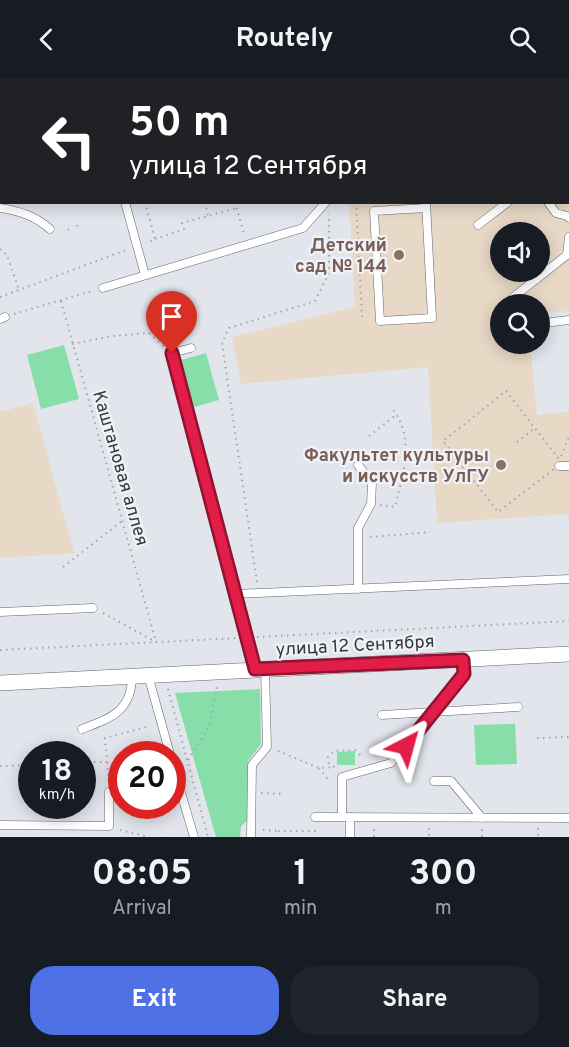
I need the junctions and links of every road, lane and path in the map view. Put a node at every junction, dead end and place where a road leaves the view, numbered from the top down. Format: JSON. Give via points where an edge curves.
{"nodes":[{"id":1,"x":125,"y":204,"type":"edge"},
{"id":2,"x":146,"y":204,"type":"edge"},
{"id":3,"x":205,"y":204,"type":"edge"},
{"id":4,"x":236,"y":204,"type":"edge"},
{"id":5,"x":324,"y":204,"type":"edge"},
{"id":6,"x":356,"y":204,"type":"edge"},
{"id":7,"x":505,"y":204,"type":"edge"},
{"id":8,"x":549,"y":204,"type":"edge"},
{"id":9,"x":426,"y":205,"type":"edge"},
{"id":10,"x":0,"y":208,"type":"edge"},
{"id":11,"x":237,"y":208,"type":"junction"},
{"id":12,"x":329,"y":214,"type":"dead end"},
{"id":13,"x":208,"y":216,"type":"junction"},
{"id":14,"x":569,"y":218,"type":"edge"},
{"id":15,"x":478,"y":225,"type":"dead end"},
{"id":16,"x":50,"y":229,"type":"dead end"},
{"id":17,"x":569,"y":237,"type":"edge"},
{"id":18,"x":155,"y":239,"type":"junction"},
{"id":19,"x":247,"y":245,"type":"junction"},
{"id":20,"x":134,"y":247,"type":"junction"},
{"id":21,"x":0,"y":249,"type":"edge"},
{"id":22,"x":145,"y":275,"type":"junction"},
{"id":23,"x":103,"y":288,"type":"joint"},
{"id":24,"x":19,"y":290,"type":"junction"},
{"id":25,"x":517,"y":294,"type":"edge"},
{"id":26,"x":0,"y":297,"type":"edge"},
{"id":27,"x":61,"y":301,"type":"junction"},
{"id":28,"x":362,"y":317,"type":"dead end"},
{"id":29,"x":3,"y":318,"type":"edge"},
{"id":30,"x":569,"y":320,"type":"edge"},
{"id":31,"x":550,"y":322,"type":"edge"},
{"id":32,"x":72,"y":344,"type":"junction"},
{"id":33,"x":191,"y":348,"type":"dead end"},
{"id":34,"x":172,"y":353,"type":"junction"},
{"id":35,"x":392,"y":408,"type":"dead end"},
{"id":36,"x":396,"y":414,"type":"junction"},
{"id":37,"x":534,"y":428,"type":"junction"},
{"id":38,"x":369,"y":436,"type":"dead end"},
{"id":39,"x":569,"y":437,"type":"edge"},
{"id":40,"x":517,"y":442,"type":"dead end"},
{"id":41,"x":559,"y":463,"type":"junction"},
{"id":42,"x":358,"y":465,"type":"dead end"},
{"id":43,"x":569,"y":466,"type":"edge"},
{"id":44,"x":371,"y":504,"type":"junction"},
{"id":45,"x":122,"y":521,"type":"junction"},
{"id":46,"x":430,"y":532,"type":"dead end"},
{"id":47,"x":358,"y":538,"type":"junction"},
{"id":48,"x":63,"y":567,"type":"dead end"},
{"id":49,"x":569,"y":579,"type":"edge"},
{"id":50,"x":358,"y":589,"type":"junction"},
{"id":51,"x":258,"y":593,"type":"junction"},
{"id":52,"x":235,"y":594,"type":"junction"},
{"id":53,"x":93,"y":608,"type":"joint"},
{"id":54,"x":0,"y":612,"type":"edge"},
{"id":55,"x":569,"y":621,"type":"edge"},
{"id":56,"x":246,"y":637,"type":"junction"},
{"id":57,"x":156,"y":642,"type":"junction"},
{"id":58,"x":0,"y":650,"type":"edge"},
{"id":59,"x":569,"y":654,"type":"edge"},
{"id":60,"x":463,"y":660,"type":"junction"},
{"id":61,"x":260,"y":669,"type":"junction"},
{"id":62,"x":148,"y":675,"type":"junction"},
{"id":63,"x":132,"y":676,"type":"junction"},
{"id":64,"x":0,"y":683,"type":"edge"},
{"id":65,"x":217,"y":686,"type":"dead end"},
{"id":66,"x":168,"y":688,"type":"dead end"},
{"id":67,"x":518,"y":707,"type":"dead end"},
{"id":68,"x":434,"y":712,"type":"junction"},
{"id":69,"x":382,"y":715,"type":"dead end"},
{"id":70,"x":162,"y":723,"type":"junction"},
{"id":71,"x":82,"y":729,"type":"dead end"},
{"id":72,"x":569,"y":737,"type":"edge"},
{"id":73,"x":537,"y":738,"type":"dead end"},
{"id":74,"x":167,"y":741,"type":"edge"},
{"id":75,"x":267,"y":747,"type":"junction"},
{"id":76,"x":188,"y":761,"type":"junction"},
{"id":77,"x":96,"y":762,"type":"edge"},
{"id":78,"x":107,"y":762,"type":"junction"},
{"id":79,"x":18,"y":765,"type":"edge"},
{"id":80,"x":358,"y":765,"type":"dead end"},
{"id":81,"x":0,"y":766,"type":"edge"},
{"id":82,"x":334,"y":767,"type":"junction"},
{"id":83,"x":344,"y":767,"type":"dead end"},
{"id":84,"x":319,"y":768,"type":"junction"},
{"id":85,"x":108,"y":777,"type":"edge"},
{"id":86,"x":434,"y":781,"type":"dead end"},
{"id":87,"x":343,"y":787,"type":"junction"},
{"id":88,"x":252,"y":793,"type":"junction"},
{"id":89,"x":282,"y":794,"type":"dead end"},
{"id":90,"x":186,"y":810,"type":"edge"},
{"id":91,"x":315,"y":817,"type":"joint"},
{"id":92,"x":346,"y":817,"type":"junction"},
{"id":93,"x":482,"y":818,"type":"junction"},
{"id":94,"x":569,"y":818,"type":"edge"},
{"id":95,"x":109,"y":819,"type":"edge"},
{"id":96,"x":374,"y":822,"type":"dead end"},
{"id":97,"x":429,"y":823,"type":"dead end"},
{"id":98,"x":538,"y":823,"type":"dead end"},
{"id":99,"x":0,"y":825,"type":"edge"},
{"id":100,"x":117,"y":830,"type":"dead end"},
{"id":101,"x":251,"y":834,"type":"edge"},
{"id":102,"x":149,"y":837,"type":"edge"},
{"id":103,"x":194,"y":837,"type":"edge"},
{"id":104,"x":208,"y":837,"type":"edge"},
{"id":105,"x":350,"y":837,"type":"edge"},
{"id":106,"x":374,"y":837,"type":"edge"},
{"id":107,"x":429,"y":837,"type":"edge"},
{"id":108,"x":538,"y":837,"type":"edge"}],
"edges":[{"from":1,"to":20,"type":"lane"},
{"from":2,"to":18,"type":"path"},
{"from":3,"to":13,"type":"path"},
{"from":4,"to":11,"type":"path"},
{"from":5,"to":19,"type":"lane","via":[[303,228]]},
{"from":6,"to":28,"type":"path"},
{"from":7,"to":15,"type":"lane"},
{"from":8,"to":14,"type":"lane","via":[[556,213]]},
{"from":9,"to":9,"type":"lane","via":[[374,211],[380,321],[432,318]]},
{"from":10,"to":16,"type":"lane","via":[[38,219]]},
{"from":11,"to":13,"type":"path"},
{"from":11,"to":19,"type":"path"},
{"from":12,"to":51,"type":"path","via":[[329,273],[315,301],[229,328],[222,343]]},
{"from":13,"to":18,"type":"path","via":[[182,223],[183,228]]},
{"from":17,"to":25,"type":"lane","via":[[567,255]]},
{"from":18,"to":20,"type":"path"},
{"from":19,"to":22,"type":"lane"},
{"from":20,"to":22,"type":"lane"},
{"from":20,"to":24,"type":"path"},
{"from":21,"to":24,"type":"path","via":[[7,255]]},
{"from":22,"to":23,"type":"lane"},
{"from":23,"to":27,"type":"path"},
{"from":24,"to":26,"type":"path"},
{"from":27,"to":29,"type":"path"},
{"from":27,"to":32,"type":"path","name":"Каштановая аллея"},
{"from":30,"to":31,"type":"lane"},
{"from":32,"to":34,"type":"path","via":[[148,333]]},
{"from":32,"to":45,"type":"path","name":"Каштановая аллея"},
{"from":33,"to":34,"type":"lane"},
{"from":34,"to":52,"type":"lane"},
{"from":35,"to":36,"type":"path"},
{"from":36,"to":38,"type":"path"},
{"from":36,"to":44,"type":"path","via":[[404,428],[406,459],[395,507]]},
{"from":37,"to":40,"type":"path"},
{"from":37,"to":41,"type":"path"},
{"from":37,"to":41,"type":"path","via":[[506,392],[443,441],[498,512]]},
{"from":39,"to":41,"type":"path"},
{"from":41,"to":43,"type":"lane"},
{"from":42,"to":44,"type":"lane","via":[[372,483]]},
{"from":44,"to":47,"type":"lane","via":[[358,528]]},
{"from":45,"to":48,"type":"path"},
{"from":45,"to":57,"type":"path","name":"Каштановая аллея"},
{"from":46,"to":47,"type":"path"},
{"from":47,"to":50,"type":"lane"},
{"from":49,"to":50,"type":"lane"},
{"from":50,"to":51,"type":"lane"},
{"from":51,"to":52,"type":"lane"},
{"from":52,"to":56,"type":"lane"},
{"from":53,"to":54,"type":"lane"},
{"from":53,"to":57,"type":"path"},
{"from":55,"to":56,"type":"path"},
{"from":56,"to":57,"type":"path"},
{"from":56,"to":61,"type":"lane"},
{"from":57,"to":58,"type":"path"},
{"from":59,"to":60,"type":"street","name":"улица 12 Сентября"},
{"from":60,"to":61,"type":"street","name":"улица 12 Сентября"},
{"from":60,"to":68,"type":"lane","via":[[464,674]]},
{"from":61,"to":62,"type":"street","name":"улица 12 Сентября"},
{"from":61,"to":75,"type":"lane"},
{"from":62,"to":63,"type":"street","name":"улица 12 Сентября"},
{"from":62,"to":70,"type":"lane"},
{"from":63,"to":64,"type":"street","name":"улица 12 Сентября"},
{"from":63,"to":71,"type":"lane","via":[[131,695],[120,710]]},
{"from":65,"to":76,"type":"path","via":[[209,727]]},
{"from":66,"to":76,"type":"path"},
{"from":67,"to":68,"type":"lane"},
{"from":68,"to":69,"type":"lane"},
{"from":68,"to":87,"type":"lane","via":[[391,763],[342,777]]},
{"from":70,"to":74,"type":"lane"},
{"from":70,"to":78,"type":"path","via":[[105,738]]},
{"from":72,"to":73,"type":"path"},
{"from":75,"to":84,"type":"path"},
{"from":75,"to":88,"type":"lane","via":[[252,765]]},
{"from":76,"to":104,"type":"path"},
{"from":77,"to":78,"type":"path"},
{"from":78,"to":85,"type":"path"},
{"from":79,"to":81,"type":"path"},
{"from":80,"to":82,"type":"path","via":[[357,751],[337,750],[328,758]]},
{"from":82,"to":83,"type":"path"},
{"from":82,"to":84,"type":"path"},
{"from":84,"to":87,"type":"path","via":[[333,787]]},
{"from":86,"to":93,"type":"lane","via":[[451,781]]},
{"from":87,"to":92,"type":"lane"},
{"from":88,"to":89,"type":"path"},
{"from":88,"to":101,"type":"lane"},
{"from":90,"to":103,"type":"lane"},
{"from":91,"to":92,"type":"lane"},
{"from":91,"to":101,"type":"path","via":[[315,831]]},
{"from":92,"to":93,"type":"lane"},
{"from":92,"to":105,"type":"lane"},
{"from":93,"to":94,"type":"lane"},
{"from":95,"to":99,"type":"lane","via":[[109,826]]},
{"from":96,"to":106,"type":"path"},
{"from":97,"to":107,"type":"path"},
{"from":98,"to":108,"type":"path"},
{"from":100,"to":102,"type":"path"}]}
